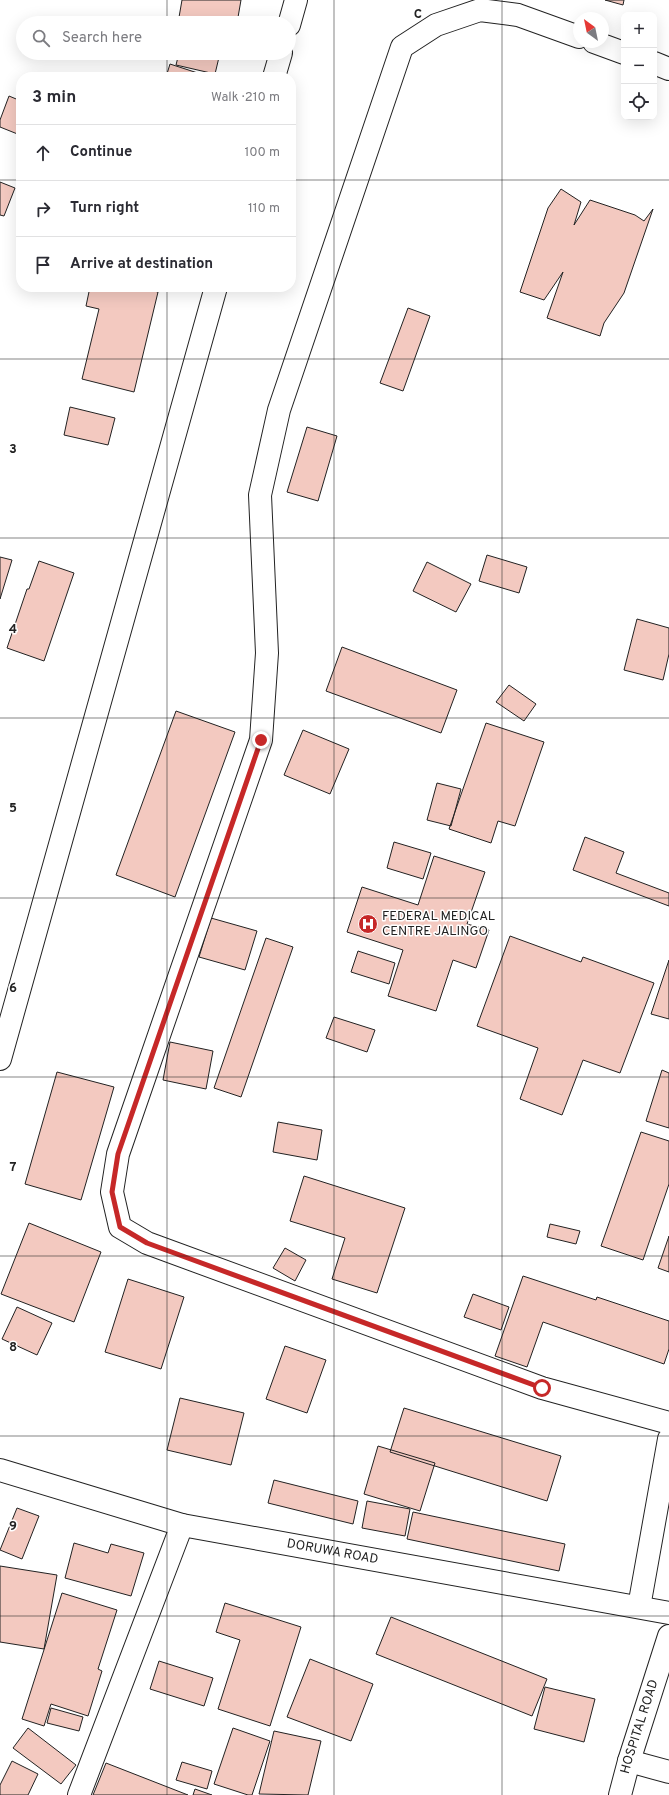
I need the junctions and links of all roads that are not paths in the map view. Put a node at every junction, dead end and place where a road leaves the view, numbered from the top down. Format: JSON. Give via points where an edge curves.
{"nodes":[{"id":1,"x":296,"y":0,"type":"edge"},
{"id":2,"x":292,"y":16,"type":"edge"},
{"id":3,"x":573,"y":35,"type":"edge"},
{"id":4,"x":609,"y":48,"type":"edge"},
{"id":5,"x":621,"y":52,"type":"edge"},
{"id":6,"x":279,"y":60,"type":"edge"},
{"id":7,"x":657,"y":64,"type":"edge"},
{"id":8,"x":669,"y":69,"type":"edge"},
{"id":9,"x":275,"y":72,"type":"edge"},
{"id":10,"x":215,"y":292,"type":"edge"},
{"id":11,"x":0,"y":1059,"type":"edge"},
{"id":12,"x":669,"y":1423,"type":"edge"},
{"id":13,"x":669,"y":1439,"type":"edge"},
{"id":14,"x":0,"y":1470,"type":"edge"},
{"id":15,"x":182,"y":1525,"type":"junction"},
{"id":16,"x":639,"y":1607,"type":"junction"},
{"id":17,"x":669,"y":1612,"type":"edge"},
{"id":18,"x":669,"y":1636,"type":"edge"},
{"id":19,"x":629,"y":1761,"type":"junction"},
{"id":20,"x":669,"y":1772,"type":"edge"},
{"id":21,"x":79,"y":1795,"type":"edge"},
{"id":22,"x":620,"y":1795,"type":"edge"}],
"edges":[{"from":1,"to":2,"type":"street"},
{"from":3,"to":12,"type":"street","via":[[518,15],[480,10],[436,26],[402,47],[279,410],[260,495],[267,653],[261,740],[118,1154],[112,1192],[120,1227],[147,1243],[542,1388]]},
{"from":4,"to":5,"type":"street"},
{"from":6,"to":9,"type":"street"},
{"from":7,"to":8,"type":"street"},
{"from":10,"to":11,"type":"street"},
{"from":13,"to":16,"type":"street"},
{"from":14,"to":15,"type":"street","name":"DORUWA ROAD"},
{"from":15,"to":16,"type":"street","name":"DORUWA ROAD"},
{"from":15,"to":21,"type":"street"},
{"from":16,"to":17,"type":"street","name":"DORUWA ROAD"},
{"from":18,"to":19,"type":"street","name":"HOSPITAL ROAD"},
{"from":19,"to":20,"type":"street"},
{"from":19,"to":22,"type":"street","name":"HOSPITAL ROAD"}]}
